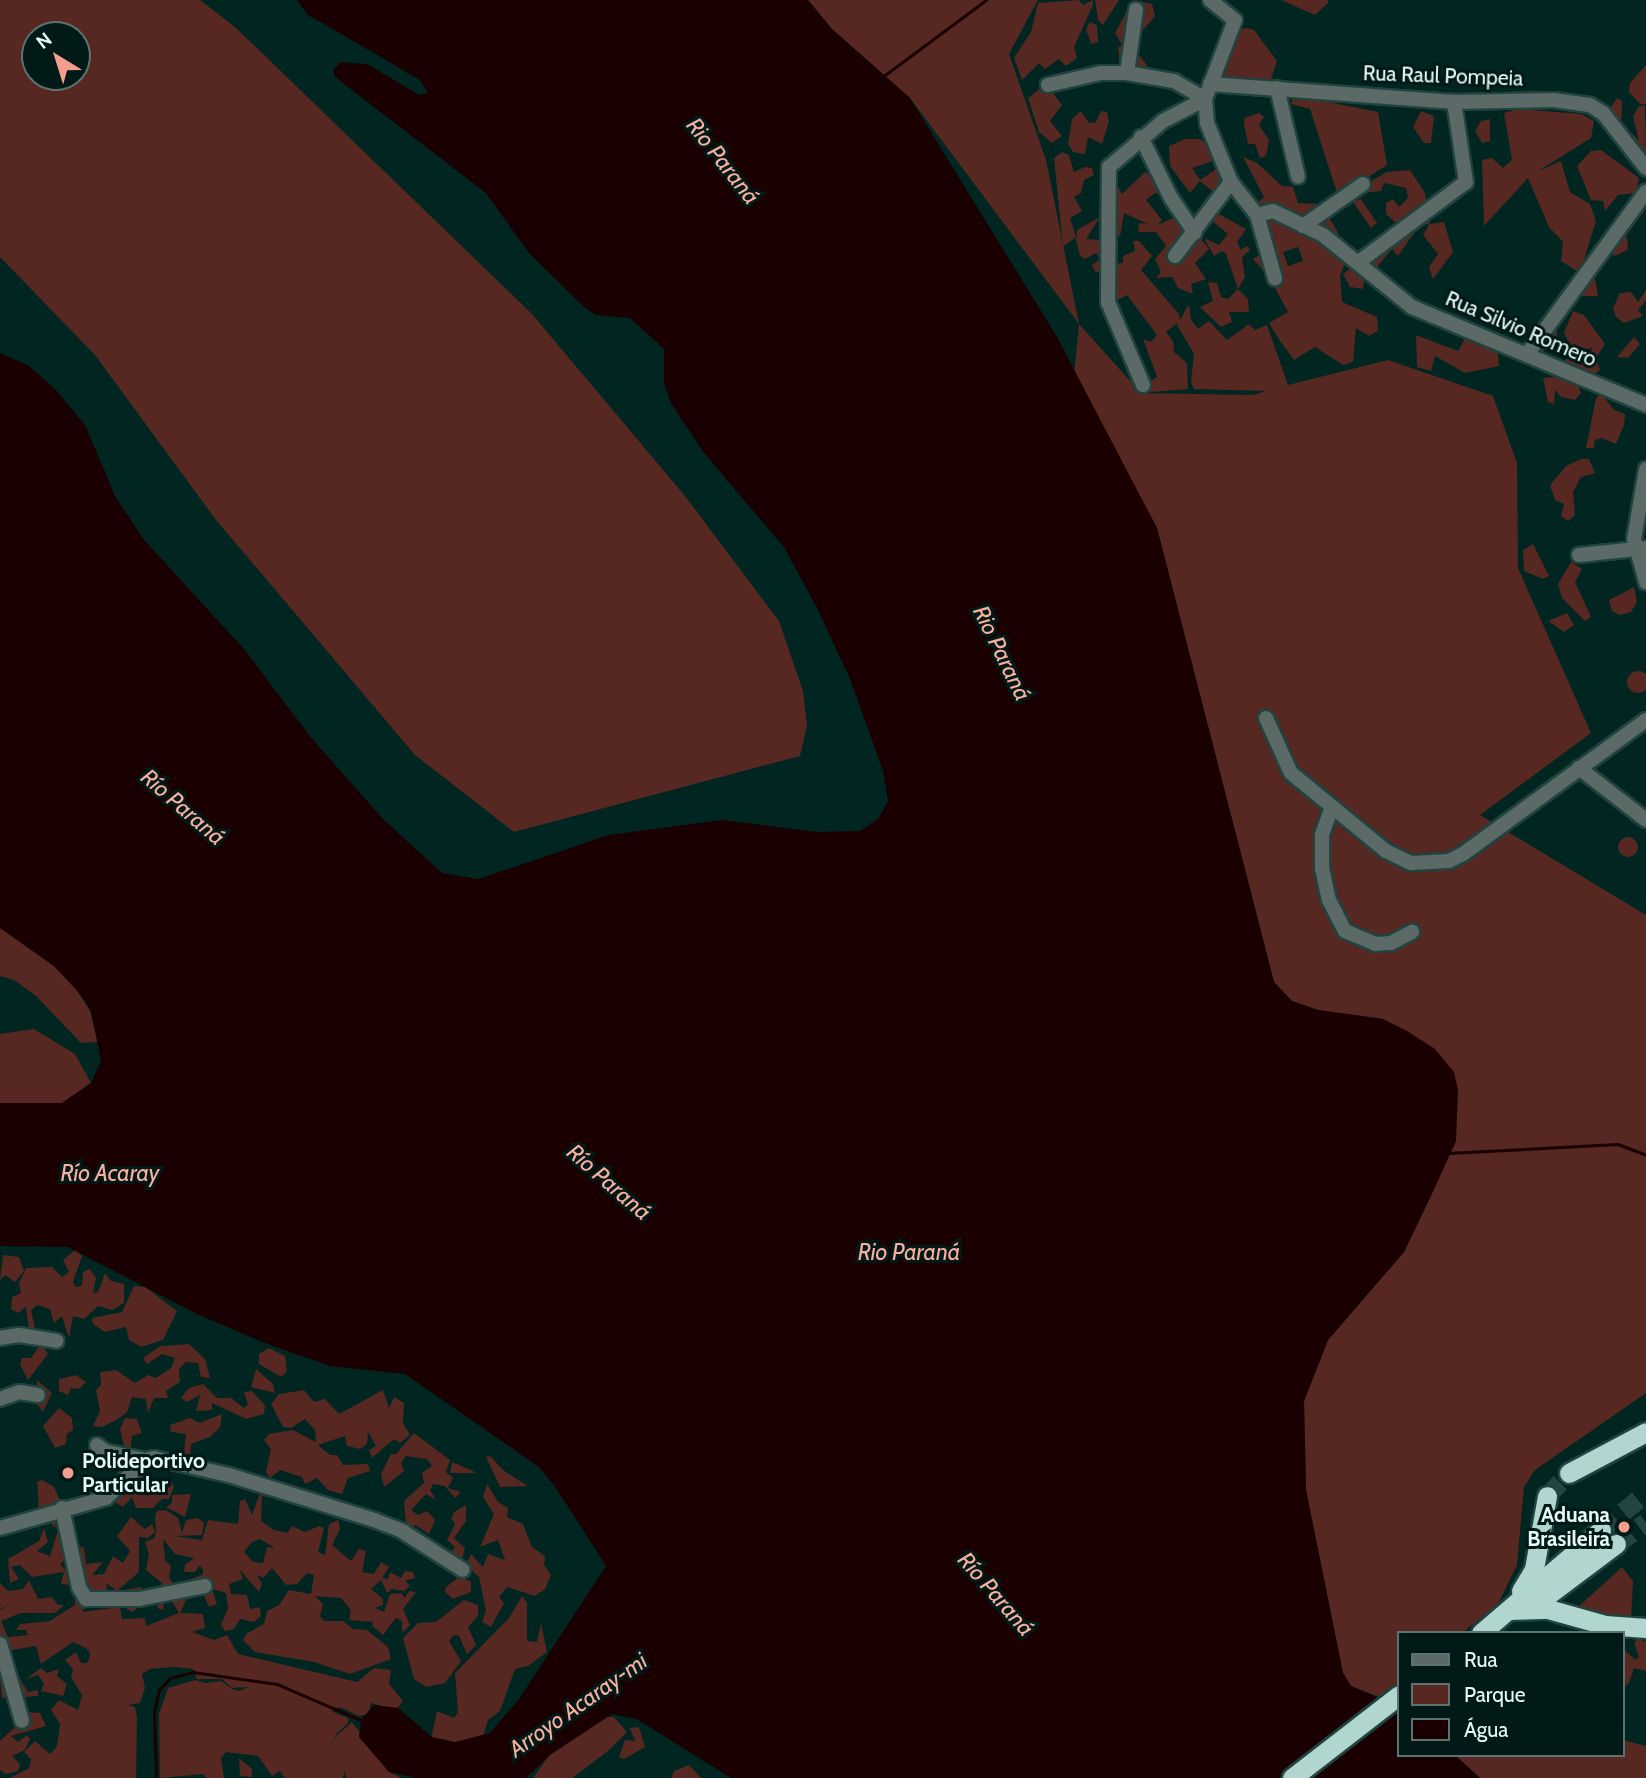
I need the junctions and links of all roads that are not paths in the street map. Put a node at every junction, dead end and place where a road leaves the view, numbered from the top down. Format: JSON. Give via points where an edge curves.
{"nodes":[{"id":1,"x":1210,"y":0,"type":"edge"},
{"id":2,"x":1136,"y":10,"type":"dead end"},
{"id":3,"x":1127,"y":73,"type":"junction"},
{"id":4,"x":1210,"y":84,"type":"junction"},
{"id":5,"x":1048,"y":85,"type":"dead end"},
{"id":6,"x":1278,"y":88,"type":"junction"},
{"id":7,"x":1205,"y":99,"type":"junction"},
{"id":8,"x":1454,"y":102,"type":"junction"},
{"id":9,"x":1141,"y":137,"type":"junction"},
{"id":10,"x":1646,"y":168,"type":"edge"},
{"id":11,"x":1298,"y":177,"type":"dead end"},
{"id":12,"x":1231,"y":182,"type":"junction"},
{"id":13,"x":1363,"y":184,"type":"dead end"},
{"id":14,"x":1646,"y":192,"type":"edge"},
{"id":15,"x":1257,"y":215,"type":"junction"},
{"id":16,"x":1303,"y":226,"type":"junction"},
{"id":17,"x":1195,"y":233,"type":"junction"},
{"id":18,"x":1174,"y":256,"type":"dead end"},
{"id":19,"x":1360,"y":261,"type":"junction"},
{"id":20,"x":1275,"y":278,"type":"dead end"},
{"id":21,"x":1528,"y":353,"type":"junction"},
{"id":22,"x":1143,"y":385,"type":"dead end"},
{"id":23,"x":1646,"y":405,"type":"edge"},
{"id":24,"x":1646,"y":469,"type":"edge"},
{"id":25,"x":1640,"y":549,"type":"edge"},
{"id":26,"x":1579,"y":555,"type":"dead end"},
{"id":27,"x":1646,"y":582,"type":"edge"},
{"id":28,"x":1266,"y":718,"type":"dead end"},
{"id":29,"x":1646,"y":720,"type":"edge"},
{"id":30,"x":1579,"y":768,"type":"junction"},
{"id":31,"x":1332,"y":807,"type":"junction"},
{"id":32,"x":1646,"y":820,"type":"edge"},
{"id":33,"x":1412,"y":932,"type":"dead end"},
{"id":34,"x":0,"y":1338,"type":"edge"},
{"id":35,"x":57,"y":1340,"type":"dead end"},
{"id":36,"x":38,"y":1395,"type":"dead end"},
{"id":37,"x":0,"y":1399,"type":"edge"},
{"id":38,"x":1646,"y":1433,"type":"edge"},
{"id":39,"x":96,"y":1445,"type":"dead end"},
{"id":40,"x":145,"y":1460,"type":"junction"},
{"id":41,"x":1569,"y":1473,"type":"tunnel mouth"},
{"id":42,"x":1547,"y":1496,"type":"tunnel mouth"},
{"id":43,"x":62,"y":1508,"type":"junction"},
{"id":44,"x":0,"y":1528,"type":"edge"},
{"id":45,"x":1601,"y":1530,"type":"tunnel mouth"},
{"id":46,"x":1616,"y":1544,"type":"tunnel mouth"},
{"id":47,"x":463,"y":1570,"type":"dead end"},
{"id":48,"x":205,"y":1586,"type":"dead end"},
{"id":49,"x":1532,"y":1608,"type":"junction"},
{"id":50,"x":1510,"y":1610,"type":"junction"},
{"id":51,"x":1646,"y":1628,"type":"edge"},
{"id":52,"x":1484,"y":1631,"type":"edge"},
{"id":53,"x":0,"y":1644,"type":"edge"},
{"id":54,"x":1398,"y":1696,"type":"edge"},
{"id":55,"x":22,"y":1721,"type":"dead end"},
{"id":56,"x":1292,"y":1778,"type":"edge"}],
"edges":[{"from":1,"to":4,"type":"street","via":[[1235,20]]},
{"from":2,"to":3,"type":"street"},
{"from":3,"to":5,"type":"street","via":[[1101,73]]},
{"from":3,"to":7,"type":"street","via":[[1174,81]]},
{"from":4,"to":6,"type":"street","name":"Rua Raul Pompeia"},
{"from":4,"to":7,"type":"street"},
{"from":6,"to":8,"type":"street","name":"Rua Raul Pompeia"},
{"from":6,"to":11,"type":"street"},
{"from":7,"to":9,"type":"street"},
{"from":7,"to":12,"type":"street","via":[[1211,138]]},
{"from":8,"to":10,"type":"street","name":"Rua Raul Pompeia","via":[[1553,100],[1590,105],[1603,113]]},
{"from":8,"to":19,"type":"street","via":[[1466,182]]},
{"from":9,"to":17,"type":"street","via":[[1171,198]]},
{"from":9,"to":22,"type":"street","via":[[1109,167],[1112,243],[1108,283],[1113,320]]},
{"from":12,"to":15,"type":"street"},
{"from":12,"to":17,"type":"street"},
{"from":13,"to":16,"type":"street"},
{"from":14,"to":21,"type":"street"},
{"from":15,"to":16,"type":"street","name":"Rua Silvio Romero","via":[[1273,211]]},
{"from":15,"to":20,"type":"street"},
{"from":16,"to":19,"type":"street","name":"Rua Silvio Romero"},
{"from":17,"to":18,"type":"street"},
{"from":19,"to":21,"type":"street","name":"Rua Silvio Romero","via":[[1412,307]]},
{"from":21,"to":23,"type":"street","name":"Rua Silvio Romero"},
{"from":24,"to":25,"type":"street"},
{"from":25,"to":26,"type":"street"},
{"from":25,"to":27,"type":"street"},
{"from":28,"to":31,"type":"street","via":[[1291,773]]},
{"from":29,"to":30,"type":"street"},
{"from":30,"to":31,"type":"street","via":[[1515,819],[1449,861],[1410,863],[1386,851]]},
{"from":30,"to":32,"type":"street"},
{"from":31,"to":33,"type":"street","via":[[1322,835],[1322,868],[1329,900],[1345,931],[1375,944],[1391,943]]},
{"from":34,"to":35,"type":"street","via":[[19,1335]]},
{"from":36,"to":37,"type":"street","via":[[19,1392]]},
{"from":38,"to":41,"type":"highway"},
{"from":39,"to":40,"type":"street"},
{"from":40,"to":43,"type":"street","via":[[106,1498]]},
{"from":40,"to":47,"type":"street","via":[[229,1475],[374,1520],[402,1531]]},
{"from":42,"to":50,"type":"highway","via":[[1534,1569]]},
{"from":43,"to":44,"type":"street"},
{"from":43,"to":48,"type":"street","via":[[79,1587],[86,1599],[155,1597]]},
{"from":45,"to":50,"type":"highway"},
{"from":46,"to":49,"type":"highway"},
{"from":49,"to":50,"type":"highway"},
{"from":49,"to":51,"type":"highway","via":[[1626,1629]]},
{"from":50,"to":52,"type":"highway"},
{"from":53,"to":55,"type":"street"},
{"from":54,"to":56,"type":"highway"}]}
